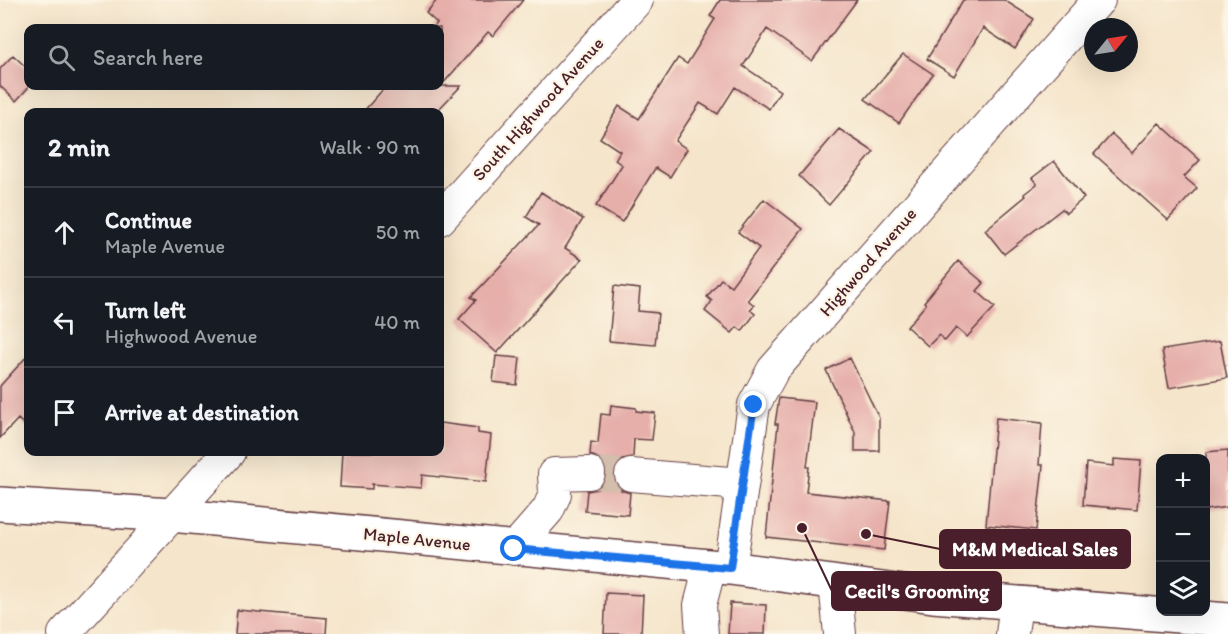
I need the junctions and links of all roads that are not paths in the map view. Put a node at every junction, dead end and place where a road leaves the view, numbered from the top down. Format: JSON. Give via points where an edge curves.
{"nodes":[{"id":1,"x":637,"y":0,"type":"edge"},
{"id":2,"x":1099,"y":0,"type":"edge"},
{"id":3,"x":444,"y":215,"type":"edge"},
{"id":4,"x":225,"y":456,"type":"edge"},
{"id":5,"x":588,"y":473,"type":"tunnel mouth"},
{"id":6,"x":631,"y":475,"type":"tunnel mouth"},
{"id":7,"x":742,"y":484,"type":"junction"},
{"id":8,"x":0,"y":504,"type":"edge"},
{"id":9,"x":171,"y":515,"type":"junction"},
{"id":10,"x":514,"y":549,"type":"junction"},
{"id":11,"x":720,"y":568,"type":"junction"},
{"id":12,"x":835,"y":583,"type":"junction"},
{"id":13,"x":1014,"y":619,"type":"edge"},
{"id":14,"x":1228,"y":620,"type":"edge"},
{"id":15,"x":64,"y":634,"type":"edge"},
{"id":16,"x":702,"y":634,"type":"edge"},
{"id":17,"x":843,"y":634,"type":"edge"}],
"edges":[{"from":1,"to":3,"type":"street","name":"South Highwood Avenue"},
{"from":2,"to":7,"type":"street","name":"Highwood Avenue","via":[[773,370],[754,405]]},
{"from":4,"to":9,"type":"street"},
{"from":5,"to":10,"type":"street","via":[[554,474],[555,494],[548,510]]},
{"from":6,"to":7,"type":"street"},
{"from":7,"to":11,"type":"street","name":"Highwood Avenue"},
{"from":8,"to":9,"type":"main road","name":"Maple Avenue"},
{"from":9,"to":10,"type":"main road","name":"Maple Avenue"},
{"from":9,"to":15,"type":"street"},
{"from":10,"to":11,"type":"main road","name":"Maple Avenue"},
{"from":11,"to":12,"type":"main road","name":"Maple Avenue"},
{"from":11,"to":16,"type":"street","name":"Highwood Avenue","via":[[700,605]]},
{"from":12,"to":13,"type":"main road","name":"Maple Avenue","via":[[933,596]]},
{"from":12,"to":17,"type":"street"},
{"from":13,"to":14,"type":"main road","name":"Maple Avenue"}]}
